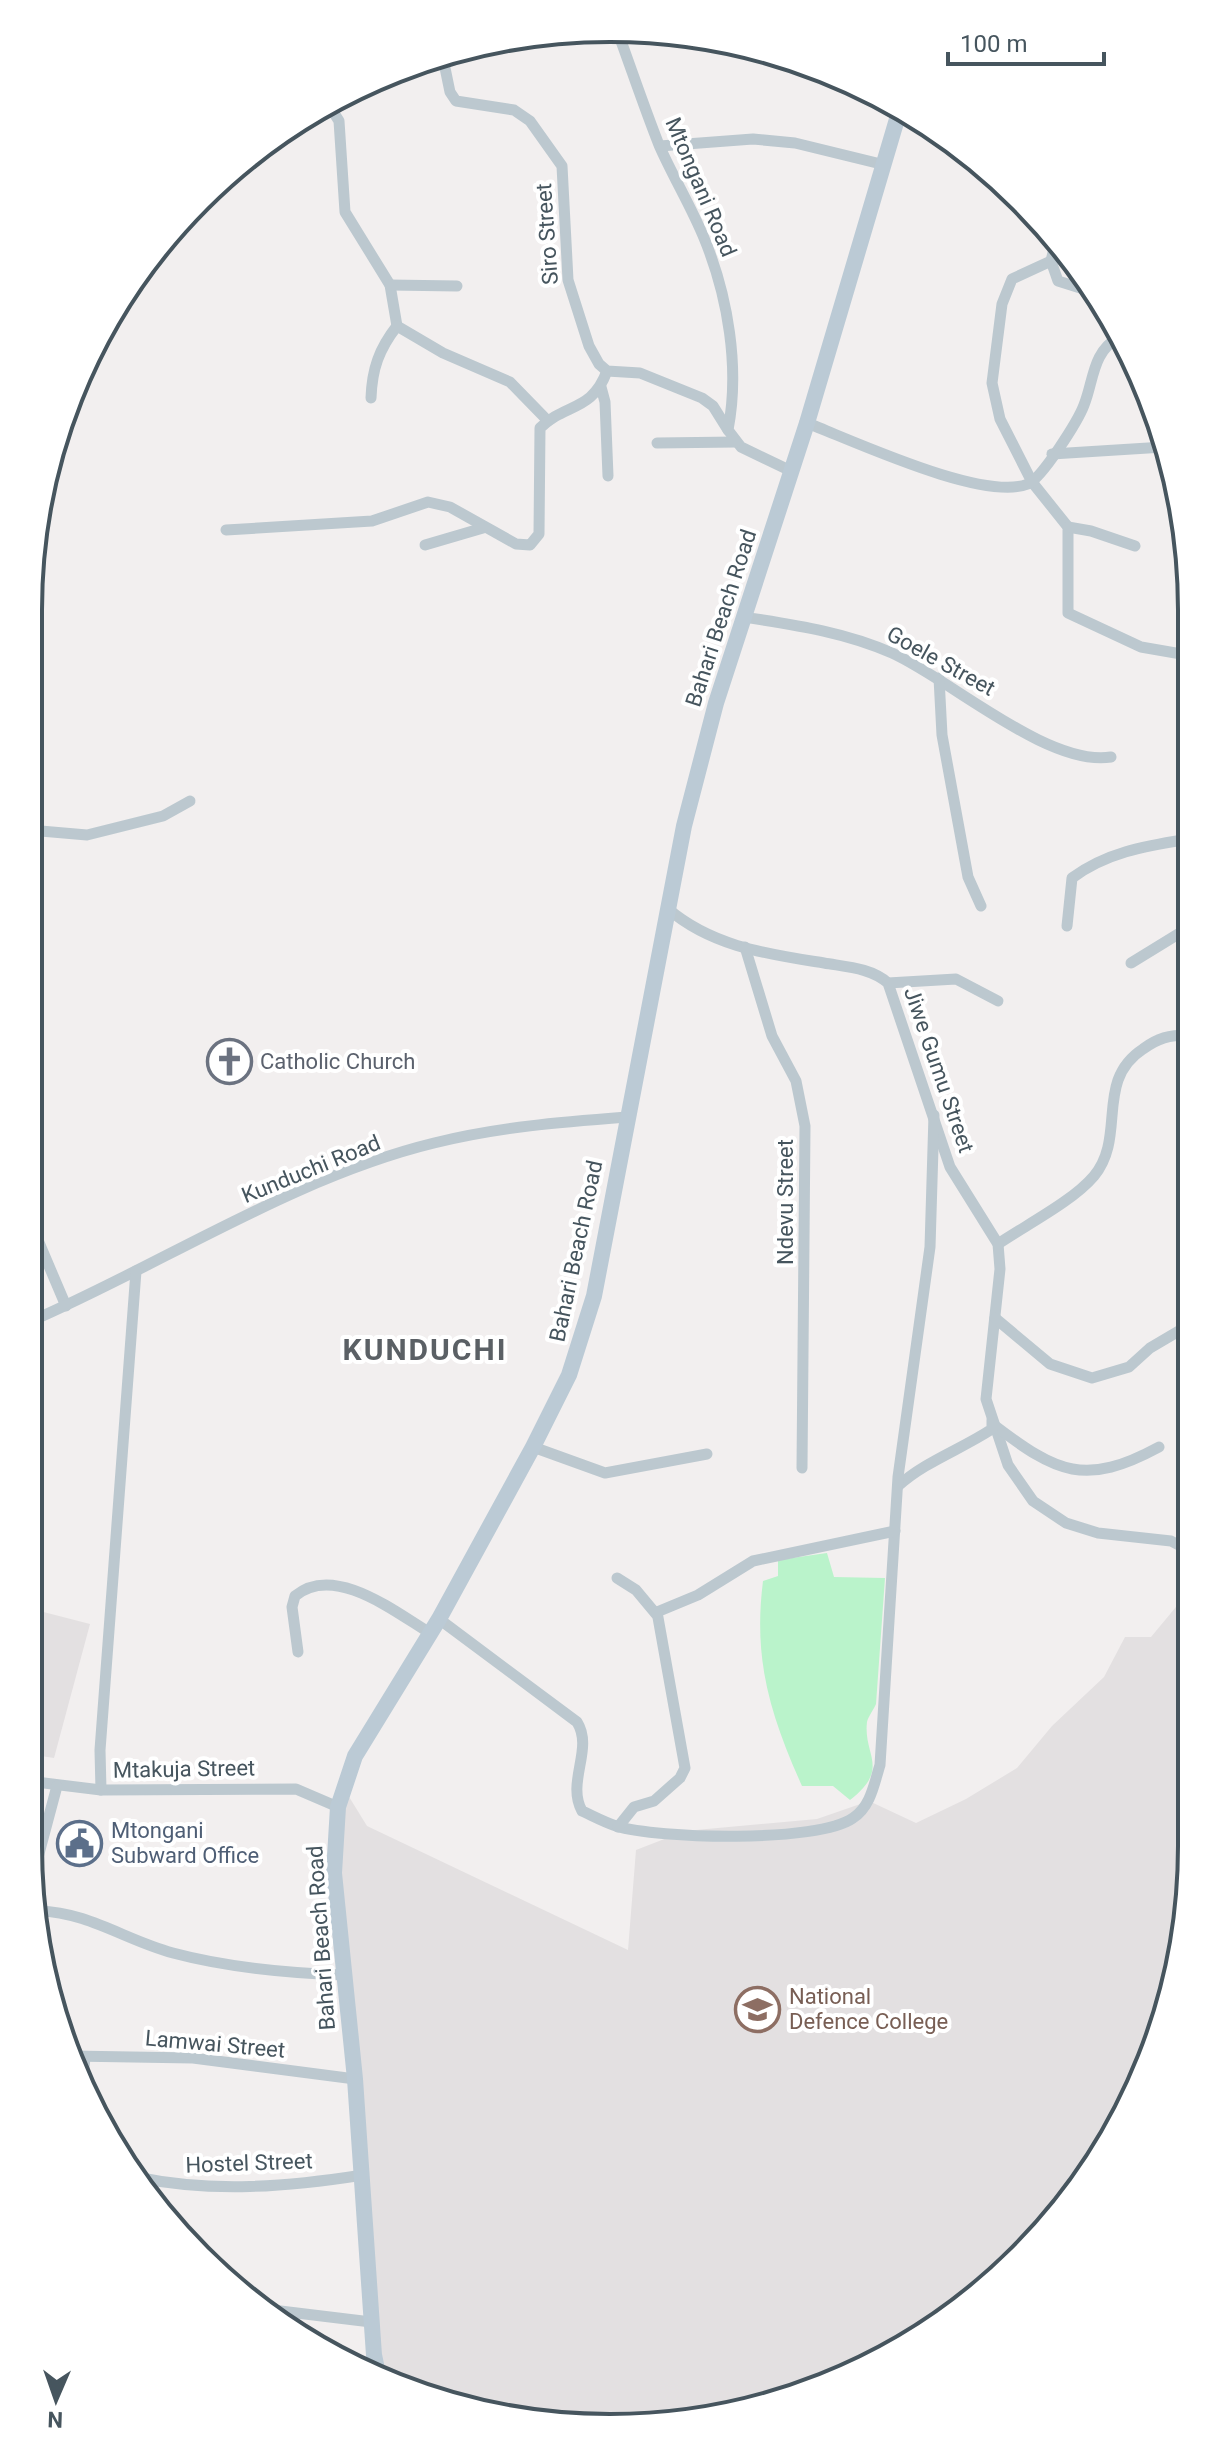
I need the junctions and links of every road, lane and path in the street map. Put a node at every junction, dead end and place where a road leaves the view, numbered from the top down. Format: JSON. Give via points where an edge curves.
{"nodes":[{"id":1,"x":622,"y":42,"type":"edge"},
{"id":2,"x":445,"y":67,"type":"edge"},
{"id":3,"x":334,"y":114,"type":"edge"},
{"id":4,"x":897,"y":120,"type":"edge"},
{"id":5,"x":660,"y":146,"type":"junction"},
{"id":6,"x":885,"y":165,"type":"junction"},
{"id":7,"x":1053,"y":254,"type":"edge"},
{"id":8,"x":1051,"y":261,"type":"junction"},
{"id":9,"x":390,"y":285,"type":"junction"},
{"id":10,"x":457,"y":286,"type":"dead end"},
{"id":11,"x":1078,"y":288,"type":"edge"},
{"id":12,"x":397,"y":326,"type":"junction"},
{"id":13,"x":1111,"y":344,"type":"edge"},
{"id":14,"x":607,"y":371,"type":"junction"},
{"id":15,"x":601,"y":387,"type":"junction"},
{"id":16,"x":371,"y":398,"type":"dead end"},
{"id":17,"x":548,"y":421,"type":"junction"},
{"id":18,"x":807,"y":423,"type":"junction"},
{"id":19,"x":728,"y":430,"type":"junction"},
{"id":20,"x":736,"y":442,"type":"junction"},
{"id":21,"x":657,"y":443,"type":"dead end"},
{"id":22,"x":1154,"y":448,"type":"edge"},
{"id":23,"x":1052,"y":454,"type":"junction"},
{"id":24,"x":791,"y":471,"type":"junction"},
{"id":25,"x":608,"y":476,"type":"dead end"},
{"id":26,"x":1032,"y":482,"type":"junction"},
{"id":27,"x":1068,"y":527,"type":"junction"},
{"id":28,"x":483,"y":528,"type":"junction"},
{"id":29,"x":226,"y":530,"type":"dead end"},
{"id":30,"x":425,"y":545,"type":"dead end"},
{"id":31,"x":1135,"y":546,"type":"dead end"},
{"id":32,"x":744,"y":617,"type":"junction"},
{"id":33,"x":1178,"y":653,"type":"edge"},
{"id":34,"x":939,"y":678,"type":"junction"},
{"id":35,"x":1111,"y":757,"type":"dead end"},
{"id":36,"x":190,"y":801,"type":"dead end"},
{"id":37,"x":42,"y":831,"type":"edge"},
{"id":38,"x":1178,"y":841,"type":"edge"},
{"id":39,"x":981,"y":906,"type":"dead end"},
{"id":40,"x":667,"y":908,"type":"junction"},
{"id":41,"x":1067,"y":926,"type":"dead end"},
{"id":42,"x":1178,"y":934,"type":"edge"},
{"id":43,"x":745,"y":947,"type":"junction"},
{"id":44,"x":1131,"y":963,"type":"dead end"},
{"id":45,"x":888,"y":983,"type":"junction"},
{"id":46,"x":998,"y":1001,"type":"dead end"},
{"id":47,"x":1178,"y":1036,"type":"edge"},
{"id":48,"x":934,"y":1115,"type":"junction"},
{"id":49,"x":627,"y":1117,"type":"junction"},
{"id":50,"x":998,"y":1244,"type":"junction"},
{"id":51,"x":42,"y":1250,"type":"edge"},
{"id":52,"x":136,"y":1271,"type":"junction"},
{"id":53,"x":66,"y":1306,"type":"junction"},
{"id":54,"x":42,"y":1316,"type":"edge"},
{"id":55,"x":995,"y":1318,"type":"junction"},
{"id":56,"x":1178,"y":1331,"type":"edge"},
{"id":57,"x":993,"y":1422,"type":"junction"},
{"id":58,"x":533,"y":1447,"type":"junction"},
{"id":59,"x":1159,"y":1447,"type":"dead end"},
{"id":60,"x":707,"y":1454,"type":"dead end"},
{"id":61,"x":802,"y":1468,"type":"dead end"},
{"id":62,"x":898,"y":1486,"type":"junction"},
{"id":63,"x":895,"y":1531,"type":"junction"},
{"id":64,"x":1178,"y":1545,"type":"edge"},
{"id":65,"x":617,"y":1578,"type":"dead end"},
{"id":66,"x":656,"y":1614,"type":"junction"},
{"id":67,"x":434,"y":1626,"type":"junction"},
{"id":68,"x":298,"y":1652,"type":"dead end"},
{"id":69,"x":42,"y":1783,"type":"edge"},
{"id":70,"x":57,"y":1786,"type":"junction"},
{"id":71,"x":101,"y":1790,"type":"junction"},
{"id":72,"x":338,"y":1807,"type":"junction"},
{"id":73,"x":618,"y":1827,"type":"junction"},
{"id":74,"x":42,"y":1842,"type":"edge"},
{"id":75,"x":46,"y":1911,"type":"edge"},
{"id":76,"x":344,"y":1975,"type":"junction"},
{"id":77,"x":85,"y":2057,"type":"joint"},
{"id":78,"x":85,"y":2062,"type":"edge"},
{"id":79,"x":355,"y":2079,"type":"junction"},
{"id":80,"x":363,"y":2175,"type":"junction"},
{"id":81,"x":151,"y":2180,"type":"edge"},
{"id":82,"x":285,"y":2312,"type":"edge"},
{"id":83,"x":371,"y":2322,"type":"junction"},
{"id":84,"x":377,"y":2363,"type":"edge"}],
"edges":[{"from":1,"to":5,"type":"street","name":"Mtongani Road"},
{"from":2,"to":14,"type":"street","name":"Siro Street","via":[[456,101],[514,110],[530,121],[562,166],[568,280],[592,356]]},
{"from":3,"to":9,"type":"street","via":[[348,223]]},
{"from":4,"to":6,"type":"street","name":"Bahari Beach Road"},
{"from":5,"to":6,"type":"street","via":[[767,140]]},
{"from":5,"to":19,"type":"street","name":"Mtongani Road","via":[[715,269],[734,369]]},
{"from":6,"to":18,"type":"street","name":"Bahari Beach Road"},
{"from":7,"to":8,"type":"street"},
{"from":8,"to":11,"type":"street","via":[[1061,284]]},
{"from":8,"to":26,"type":"street","via":[[1009,281],[992,383],[1000,419]]},
{"from":9,"to":10,"type":"street"},
{"from":9,"to":12,"type":"street"},
{"from":12,"to":16,"type":"street","via":[[372,373]]},
{"from":12,"to":17,"type":"street","via":[[510,382]]},
{"from":13,"to":23,"type":"street","via":[[1093,367],[1080,415]]},
{"from":14,"to":15,"type":"street"},
{"from":14,"to":19,"type":"street","via":[[640,373],[702,398]]},
{"from":15,"to":17,"type":"street","via":[[576,409]]},
{"from":15,"to":25,"type":"street"},
{"from":17,"to":28,"type":"street","via":[[538,434],[537,538],[521,546]]},
{"from":18,"to":24,"type":"street","name":"Bahari Beach Road"},
{"from":18,"to":26,"type":"street","via":[[963,482],[1003,487]]},
{"from":19,"to":20,"type":"street"},
{"from":20,"to":21,"type":"street"},
{"from":20,"to":24,"type":"street"},
{"from":22,"to":23,"type":"street"},
{"from":23,"to":26,"type":"street"},
{"from":24,"to":32,"type":"street","name":"Bahari Beach Road"},
{"from":26,"to":27,"type":"street"},
{"from":27,"to":31,"type":"street"},
{"from":27,"to":33,"type":"street","via":[[1068,613],[1141,647]]},
{"from":28,"to":29,"type":"street","via":[[450,507],[428,502],[372,521]]},
{"from":28,"to":30,"type":"street"},
{"from":32,"to":34,"type":"street","name":"Goele Street","via":[[851,636]]},
{"from":32,"to":40,"type":"street","name":"Bahari Beach Road","via":[[684,826]]},
{"from":34,"to":35,"type":"street","name":"Goele Street","via":[[1029,736],[1070,752]]},
{"from":34,"to":39,"type":"street","via":[[942,735],[968,877]]},
{"from":36,"to":37,"type":"street","via":[[163,816],[103,833]]},
{"from":38,"to":41,"type":"street","via":[[1105,857],[1072,878]]},
{"from":40,"to":43,"type":"street","name":"Jiwe Gumu Street","via":[[714,940]]},
{"from":40,"to":49,"type":"street","name":"Bahari Beach Road"},
{"from":42,"to":44,"type":"street"},
{"from":43,"to":45,"type":"street","name":"Jiwe Gumu Street","via":[[870,971]]},
{"from":43,"to":61,"type":"street","name":"Ndevu Street","via":[[772,1036],[796,1081],[805,1126]]},
{"from":45,"to":46,"type":"street","via":[[956,979]]},
{"from":45,"to":48,"type":"street","name":"Jiwe Gumu Street"},
{"from":47,"to":50,"type":"street","via":[[1158,1038],[1118,1074],[1108,1148],[1094,1176]]},
{"from":48,"to":50,"type":"street","name":"Jiwe Gumu Street","via":[[950,1167]]},
{"from":48,"to":62,"type":"street","via":[[930,1247]]},
{"from":49,"to":52,"type":"street","name":"Kunduchi Road","via":[[513,1126],[433,1143],[276,1202]]},
{"from":49,"to":58,"type":"street","name":"Bahari Beach Road","via":[[594,1296],[581,1341]]},
{"from":50,"to":55,"type":"street"},
{"from":51,"to":53,"type":"street"},
{"from":52,"to":53,"type":"street","name":"Kunduchi Road"},
{"from":52,"to":71,"type":"street"},
{"from":53,"to":54,"type":"street","name":"Kunduchi Road"},
{"from":55,"to":56,"type":"street","via":[[1050,1364],[1092,1378],[1129,1367]]},
{"from":55,"to":57,"type":"street","via":[[985,1380]]},
{"from":57,"to":59,"type":"street","via":[[1027,1451],[1067,1469],[1123,1467]]},
{"from":57,"to":62,"type":"street","via":[[978,1439],[921,1466]]},
{"from":57,"to":64,"type":"street","via":[[1017,1482],[1033,1501],[1066,1523]]},
{"from":58,"to":60,"type":"street","via":[[605,1473]]},
{"from":58,"to":67,"type":"street","name":"Bahari Beach Road"},
{"from":62,"to":63,"type":"street"},
{"from":63,"to":66,"type":"street","via":[[753,1561]]},
{"from":63,"to":73,"type":"street","via":[[880,1765],[869,1801],[853,1818],[809,1831],[690,1835]]},
{"from":65,"to":66,"type":"street","via":[[636,1590]]},
{"from":66,"to":73,"type":"street","via":[[685,1768],[654,1801],[634,1807]]},
{"from":67,"to":68,"type":"street","via":[[323,1584],[295,1596]]},
{"from":67,"to":72,"type":"street","name":"Bahari Beach Road","via":[[355,1756]]},
{"from":67,"to":73,"type":"street","via":[[577,1722],[583,1740],[575,1786],[579,1805]]},
{"from":69,"to":70,"type":"street","name":"Mtakuja Street"},
{"from":70,"to":71,"type":"street","name":"Mtakuja Street"},
{"from":70,"to":74,"type":"street"},
{"from":71,"to":72,"type":"street","name":"Mtakuja Street","via":[[296,1789]]},
{"from":72,"to":76,"type":"street","name":"Bahari Beach Road","via":[[334,1873]]},
{"from":75,"to":76,"type":"street","via":[[63,1911],[174,1954],[263,1970]]},
{"from":76,"to":79,"type":"street","name":"Bahari Beach Road"},
{"from":77,"to":78,"type":"street"},
{"from":77,"to":79,"type":"street","name":"Lamwai Street","via":[[207,2059]]},
{"from":79,"to":80,"type":"street","name":"Bahari Beach Road"},
{"from":80,"to":81,"type":"street","name":"Hostel Street","via":[[289,2187],[181,2186]]},
{"from":80,"to":83,"type":"street","name":"Bahari Beach Road"},
{"from":82,"to":83,"type":"street"},
{"from":83,"to":84,"type":"street","name":"Bahari Beach Road"}]}
